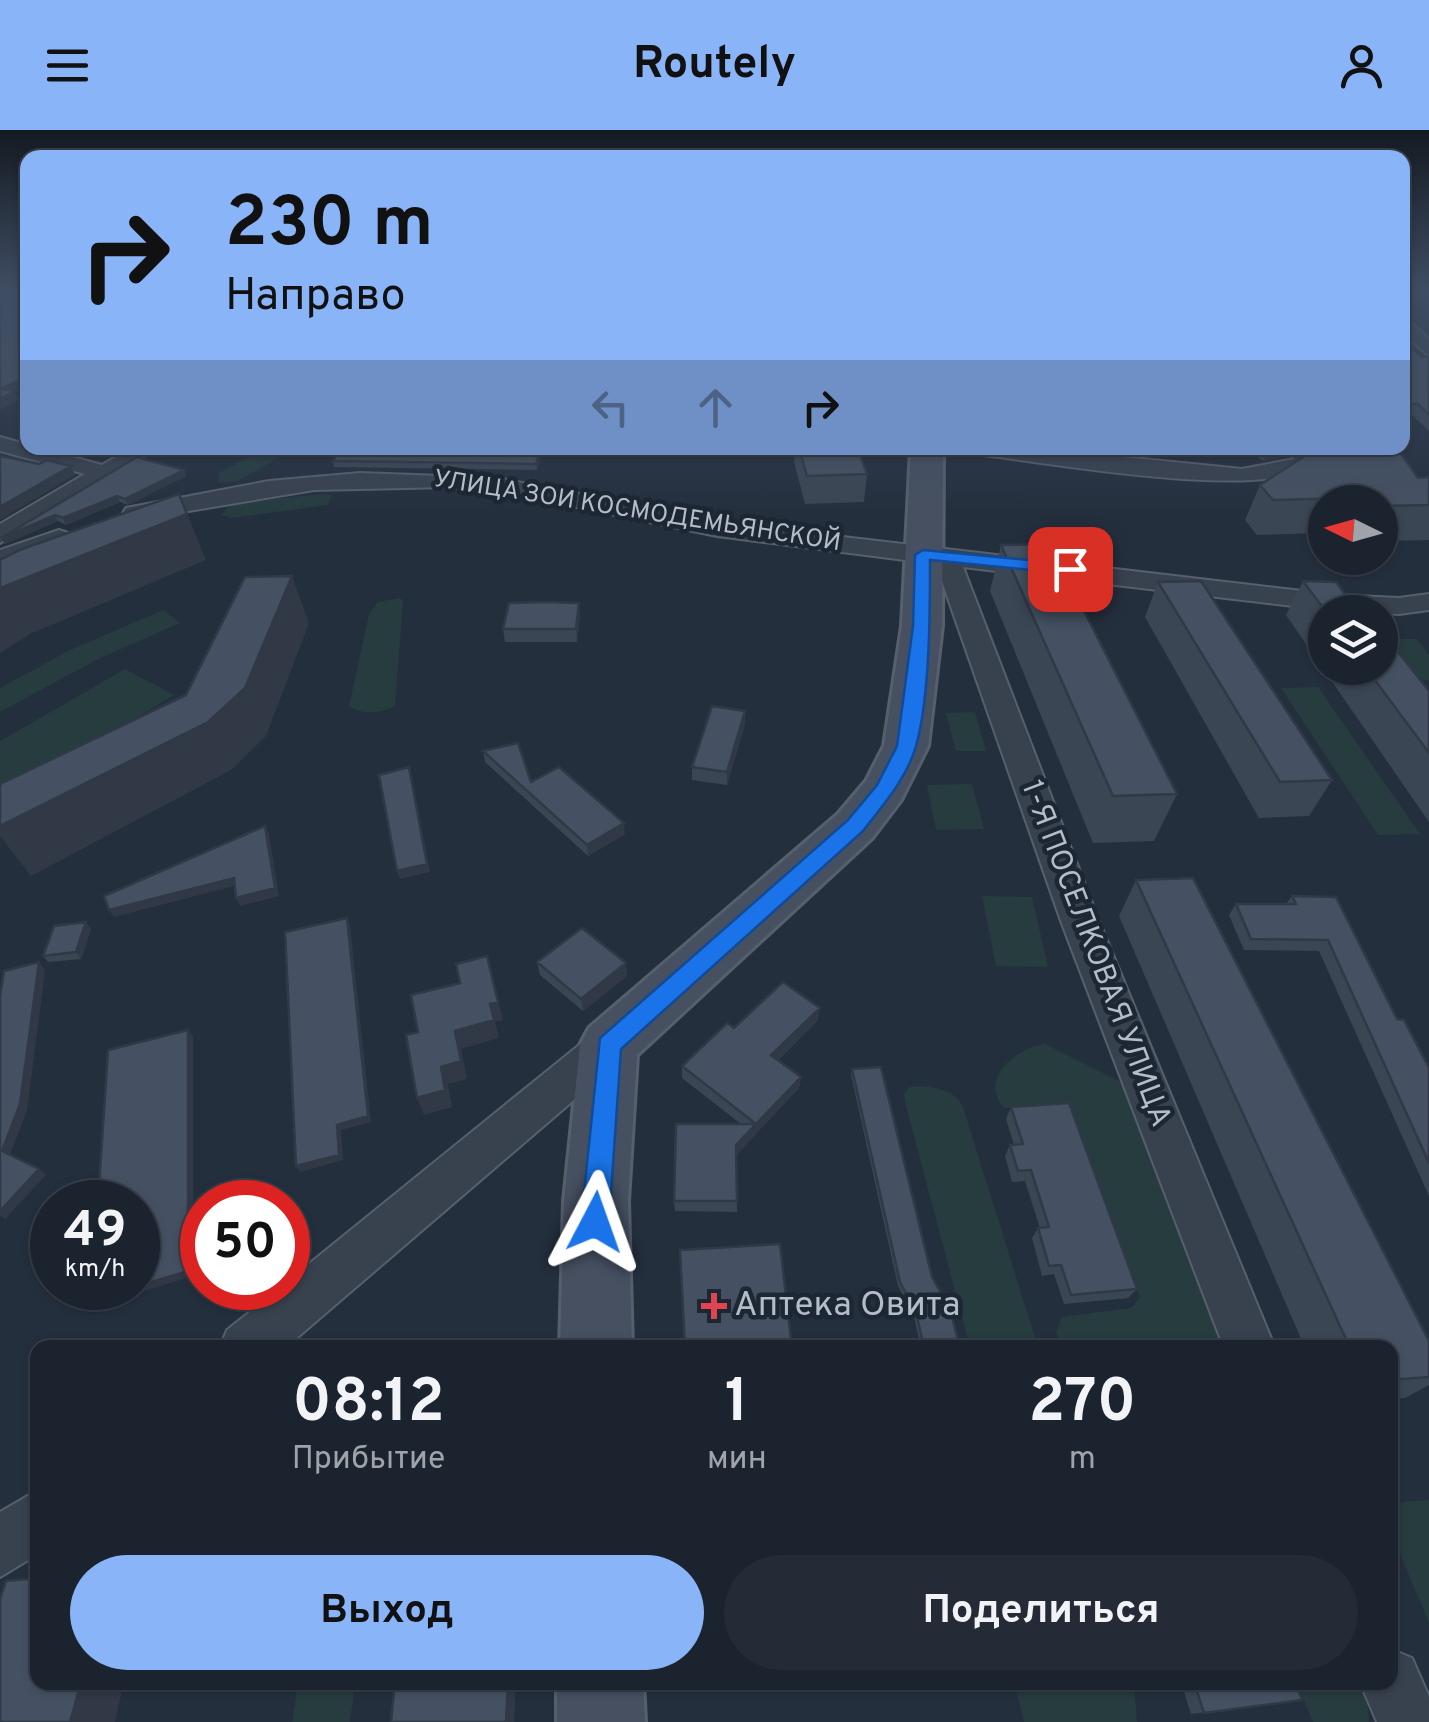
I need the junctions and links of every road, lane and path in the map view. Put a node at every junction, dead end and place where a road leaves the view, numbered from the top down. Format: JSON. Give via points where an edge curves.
{"nodes":[{"id":1,"x":40,"y":455,"type":"edge"},
{"id":2,"x":133,"y":455,"type":"edge"},
{"id":3,"x":928,"y":455,"type":"edge"},
{"id":4,"x":1039,"y":455,"type":"edge"},
{"id":5,"x":1305,"y":455,"type":"edge"},
{"id":6,"x":103,"y":472,"type":"junction"},
{"id":7,"x":114,"y":520,"type":"edge"},
{"id":8,"x":81,"y":530,"type":"edge"},
{"id":9,"x":0,"y":535,"type":"edge"},
{"id":10,"x":935,"y":557,"type":"junction"},
{"id":11,"x":0,"y":559,"type":"edge"},
{"id":12,"x":1429,"y":602,"type":"edge"},
{"id":13,"x":609,"y":1045,"type":"junction"},
{"id":14,"x":255,"y":1340,"type":"edge"},
{"id":15,"x":596,"y":1340,"type":"edge"},
{"id":16,"x":1247,"y":1340,"type":"edge"},
{"id":17,"x":30,"y":1524,"type":"edge"},
{"id":18,"x":0,"y":1548,"type":"edge"},
{"id":19,"x":600,"y":1690,"type":"edge"},
{"id":20,"x":1394,"y":1690,"type":"edge"},
{"id":21,"x":601,"y":1722,"type":"edge"},
{"id":22,"x":1408,"y":1722,"type":"edge"}],
"edges":[{"from":1,"to":6,"type":"street"},
{"from":2,"to":6,"type":"street"},
{"from":3,"to":10,"type":"main road"},
{"from":4,"to":5,"type":"street","via":[[1242,476],[1301,464]]},
{"from":6,"to":9,"type":"street"},
{"from":7,"to":10,"type":"street","name":"УЛИЦА ЗОИ КОСМОДЕМЬЯНСКОЙ","via":[[252,492],[419,478],[543,493],[712,528]]},
{"from":8,"to":11,"type":"street"},
{"from":10,"to":12,"type":"street","name":"УЛИЦА ЗОИ КОСМОДЕМЬЯНСКОЙ","via":[[1336,603]]},
{"from":10,"to":13,"type":"main road","via":[[906,746],[885,788],[856,826]]},
{"from":10,"to":16,"type":"street","name":"1-Я ПОСЕЛКОВАЯ УЛИЦА"},
{"from":13,"to":14,"type":"street"},
{"from":13,"to":15,"type":"main road","via":[[596,1201]]},
{"from":17,"to":18,"type":"street"},
{"from":19,"to":21,"type":"main road"},
{"from":20,"to":22,"type":"street"}]}
